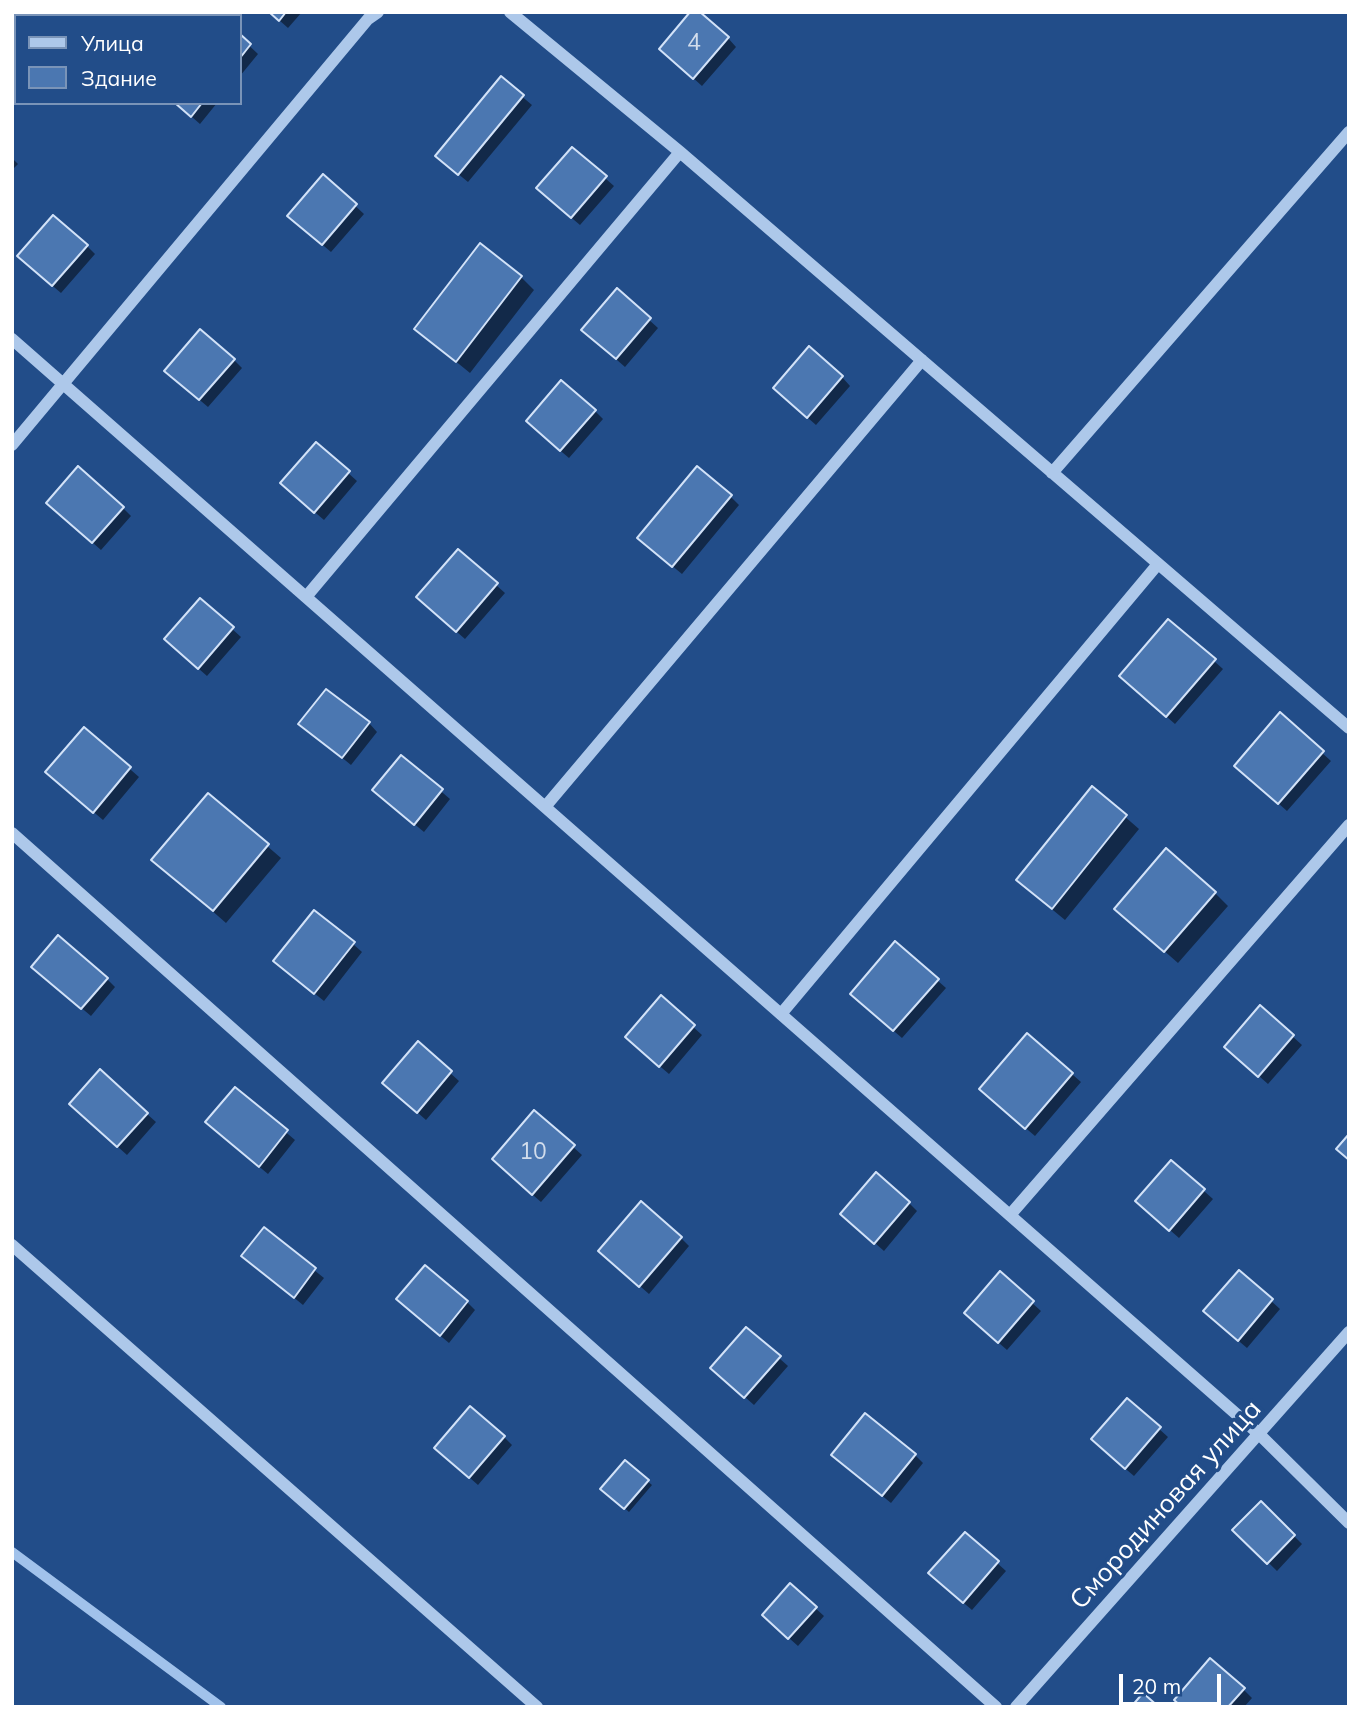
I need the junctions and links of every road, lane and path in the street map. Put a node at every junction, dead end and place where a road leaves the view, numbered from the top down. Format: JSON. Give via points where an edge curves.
{"nodes":[{"id":1,"x":379,"y":12,"type":"edge"},
{"id":2,"x":510,"y":12,"type":"edge"},
{"id":3,"x":1349,"y":132,"type":"edge"},
{"id":4,"x":680,"y":152,"type":"junction"},
{"id":5,"x":12,"y":339,"type":"edge"},
{"id":6,"x":922,"y":360,"type":"junction"},
{"id":7,"x":64,"y":383,"type":"junction"},
{"id":8,"x":12,"y":445,"type":"edge"},
{"id":9,"x":1052,"y":472,"type":"junction"},
{"id":10,"x":1158,"y":564,"type":"junction"},
{"id":11,"x":306,"y":597,"type":"junction"},
{"id":12,"x":1349,"y":728,"type":"edge"},
{"id":13,"x":545,"y":807,"type":"junction"},
{"id":14,"x":1349,"y":825,"type":"edge"},
{"id":15,"x":12,"y":833,"type":"edge"},
{"id":16,"x":780,"y":1014,"type":"junction"},
{"id":17,"x":1010,"y":1215,"type":"junction"},
{"id":18,"x":12,"y":1245,"type":"edge"},
{"id":19,"x":1349,"y":1332,"type":"edge"},
{"id":20,"x":1259,"y":1434,"type":"junction"},
{"id":21,"x":1349,"y":1522,"type":"edge"},
{"id":22,"x":537,"y":1707,"type":"edge"},
{"id":23,"x":996,"y":1707,"type":"edge"},
{"id":24,"x":1016,"y":1707,"type":"edge"}],
"edges":[{"from":1,"to":7,"type":"street","via":[[368,19]]},
{"from":2,"to":4,"type":"street"},
{"from":3,"to":9,"type":"street"},
{"from":4,"to":6,"type":"street"},
{"from":4,"to":11,"type":"street"},
{"from":5,"to":7,"type":"street"},
{"from":6,"to":9,"type":"street"},
{"from":6,"to":13,"type":"street"},
{"from":7,"to":8,"type":"street"},
{"from":7,"to":11,"type":"street"},
{"from":9,"to":10,"type":"street"},
{"from":10,"to":12,"type":"street"},
{"from":10,"to":16,"type":"street"},
{"from":11,"to":13,"type":"street"},
{"from":13,"to":16,"type":"street"},
{"from":14,"to":17,"type":"street"},
{"from":15,"to":23,"type":"street"},
{"from":16,"to":17,"type":"street"},
{"from":17,"to":20,"type":"street"},
{"from":18,"to":22,"type":"street"},
{"from":19,"to":20,"type":"street","name":"Смородиновая улица"},
{"from":20,"to":21,"type":"street"},
{"from":20,"to":24,"type":"street","name":"Смородиновая улица"}]}
